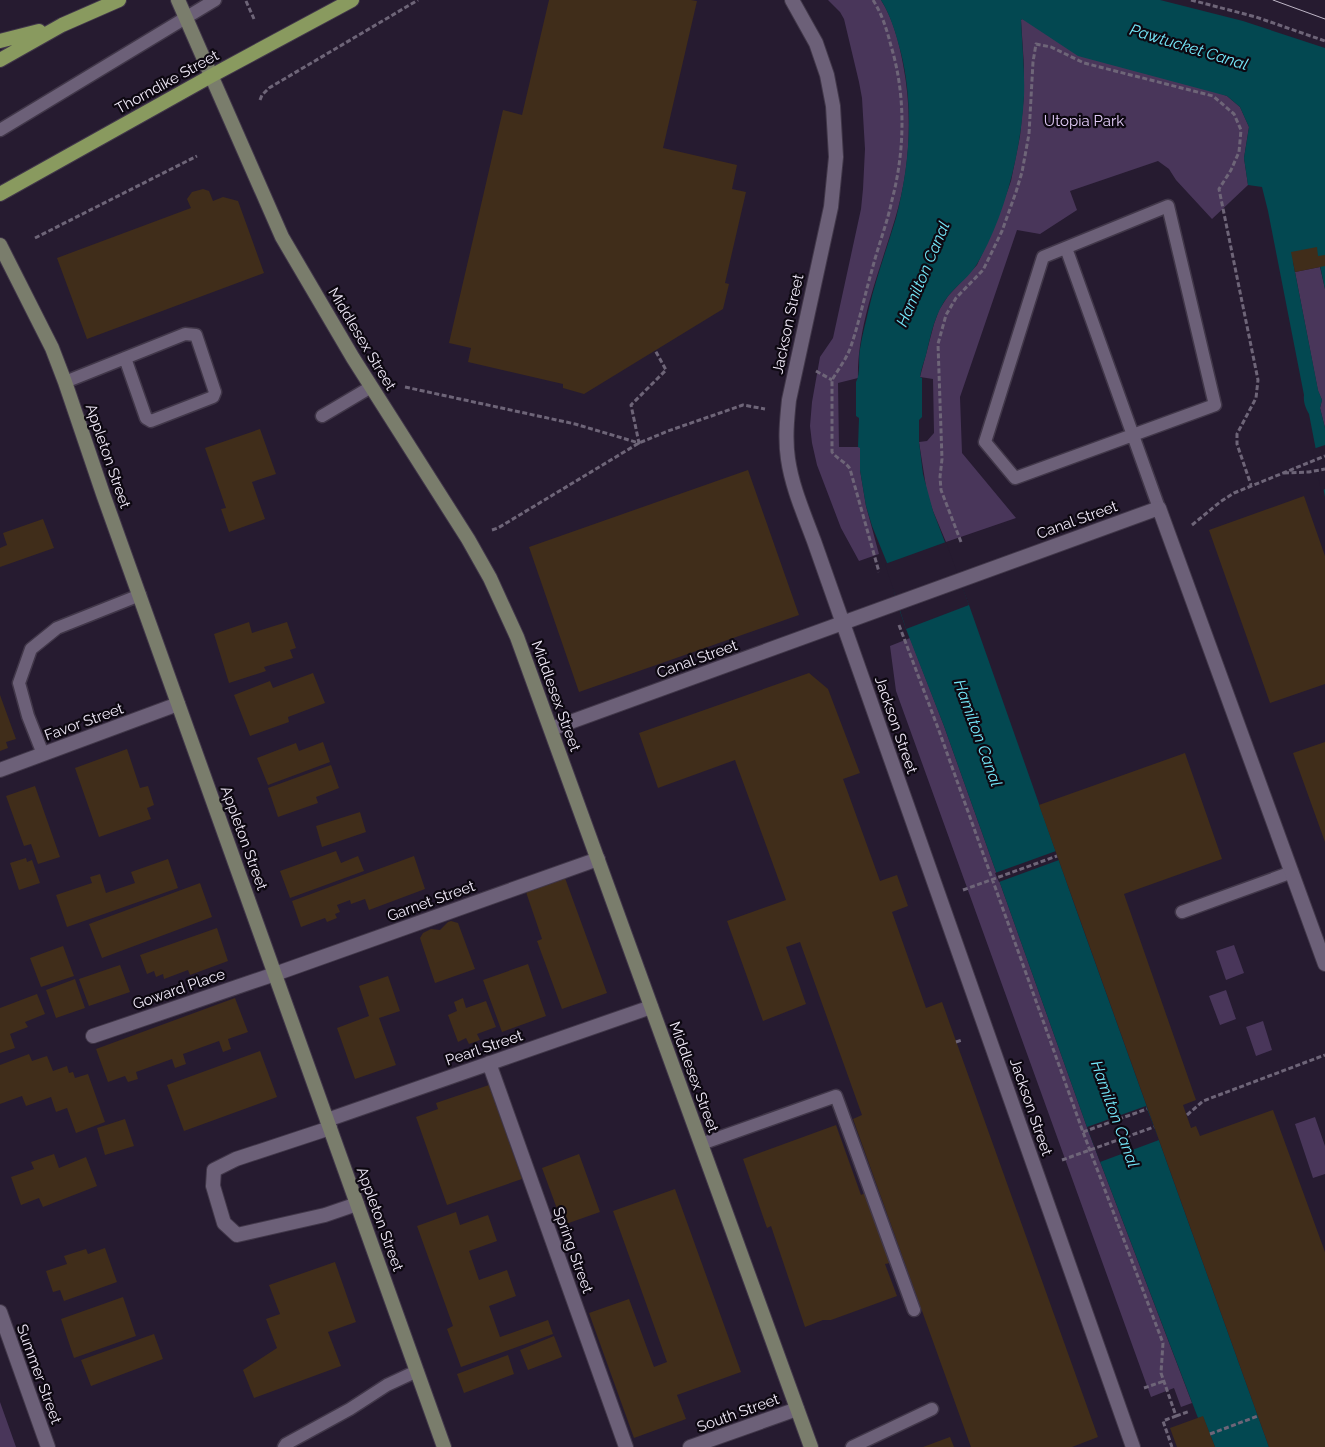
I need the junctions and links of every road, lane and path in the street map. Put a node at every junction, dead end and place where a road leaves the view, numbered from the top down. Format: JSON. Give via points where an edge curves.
{"nodes":[{"id":1,"x":119,"y":0,"type":"edge"},
{"id":2,"x":178,"y":0,"type":"edge"},
{"id":3,"x":215,"y":0,"type":"edge"},
{"id":4,"x":352,"y":0,"type":"edge"},
{"id":5,"x":418,"y":0,"type":"edge"},
{"id":6,"x":792,"y":0,"type":"edge"},
{"id":7,"x":873,"y":0,"type":"edge"},
{"id":8,"x":1192,"y":0,"type":"edge"},
{"id":9,"x":246,"y":1,"type":"edge"},
{"id":10,"x":186,"y":17,"type":"junction"},
{"id":11,"x":254,"y":19,"type":"dead end"},
{"id":12,"x":62,"y":25,"type":"junction"},
{"id":13,"x":0,"y":41,"type":"edge"},
{"id":14,"x":1325,"y":41,"type":"edge"},
{"id":15,"x":0,"y":60,"type":"edge"},
{"id":16,"x":211,"y":76,"type":"junction"},
{"id":17,"x":260,"y":100,"type":"dead end"},
{"id":18,"x":0,"y":130,"type":"edge"},
{"id":19,"x":197,"y":156,"type":"dead end"},
{"id":20,"x":0,"y":194,"type":"edge"},
{"id":21,"x":35,"y":238,"type":"dead end"},
{"id":22,"x":0,"y":245,"type":"edge"},
{"id":23,"x":1066,"y":248,"type":"junction"},
{"id":24,"x":655,"y":350,"type":"dead end"},
{"id":25,"x":125,"y":358,"type":"junction"},
{"id":26,"x":813,"y":369,"type":"dead end"},
{"id":27,"x":832,"y":380,"type":"junction"},
{"id":28,"x":65,"y":382,"type":"junction"},
{"id":29,"x":371,"y":387,"type":"junction"},
{"id":30,"x":406,"y":387,"type":"dead end"},
{"id":31,"x":765,"y":409,"type":"dead end"},
{"id":32,"x":322,"y":416,"type":"dead end"},
{"id":33,"x":1133,"y":434,"type":"junction"},
{"id":34,"x":639,"y":443,"type":"junction"},
{"id":35,"x":1325,"y":456,"type":"edge"},
{"id":36,"x":1325,"y":468,"type":"edge"},
{"id":37,"x":1280,"y":474,"type":"junction"},
{"id":38,"x":1159,"y":508,"type":"junction"},
{"id":39,"x":1192,"y":525,"type":"dead end"},
{"id":40,"x":492,"y":530,"type":"dead end"},
{"id":41,"x":879,"y":572,"type":"dead end"},
{"id":42,"x":140,"y":595,"type":"junction"},
{"id":43,"x":843,"y":623,"type":"junction"},
{"id":44,"x":898,"y":624,"type":"dead end"},
{"id":45,"x":178,"y":704,"type":"junction"},
{"id":46,"x":551,"y":729,"type":"junction"},
{"id":47,"x":43,"y":754,"type":"junction"},
{"id":48,"x":0,"y":770,"type":"edge"},
{"id":49,"x":1057,"y":856,"type":"dead end"},
{"id":50,"x":598,"y":859,"type":"junction"},
{"id":51,"x":1292,"y":872,"type":"junction"},
{"id":52,"x":992,"y":880,"type":"junction"},
{"id":53,"x":963,"y":890,"type":"dead end"},
{"id":54,"x":1182,"y":912,"type":"dead end"},
{"id":55,"x":1325,"y":964,"type":"edge"},
{"id":56,"x":275,"y":974,"type":"junction"},
{"id":57,"x":651,"y":1007,"type":"junction"},
{"id":58,"x":93,"y":1036,"type":"dead end"},
{"id":59,"x":962,"y":1040,"type":"dead end"},
{"id":60,"x":956,"y":1042,"type":"dead end"},
{"id":61,"x":1325,"y":1055,"type":"edge"},
{"id":62,"x":489,"y":1063,"type":"junction"},
{"id":63,"x":1148,"y":1109,"type":"dead end"},
{"id":64,"x":1187,"y":1115,"type":"dead end"},
{"id":65,"x":328,"y":1124,"type":"junction"},
{"id":66,"x":1154,"y":1127,"type":"dead end"},
{"id":67,"x":1083,"y":1132,"type":"junction"},
{"id":68,"x":701,"y":1144,"type":"junction"},
{"id":69,"x":1090,"y":1150,"type":"junction"},
{"id":70,"x":1062,"y":1160,"type":"dead end"},
{"id":71,"x":357,"y":1204,"type":"junction"},
{"id":72,"x":914,"y":1310,"type":"dead end"},
{"id":73,"x":0,"y":1312,"type":"edge"},
{"id":74,"x":417,"y":1371,"type":"junction"},
{"id":75,"x":1164,"y":1381,"type":"junction"},
{"id":76,"x":1144,"y":1388,"type":"dead end"},
{"id":77,"x":797,"y":1409,"type":"junction"},
{"id":78,"x":932,"y":1409,"type":"dead end"},
{"id":79,"x":1190,"y":1411,"type":"dead end"},
{"id":80,"x":1176,"y":1416,"type":"junction"},
{"id":81,"x":1258,"y":1416,"type":"dead end"},
{"id":82,"x":1210,"y":1434,"type":"dead end"},
{"id":83,"x":1174,"y":1446,"type":"edge"},
{"id":84,"x":48,"y":1447,"type":"edge"},
{"id":85,"x":284,"y":1447,"type":"edge"},
{"id":86,"x":444,"y":1447,"type":"edge"},
{"id":87,"x":626,"y":1447,"type":"edge"},
{"id":88,"x":690,"y":1447,"type":"edge"},
{"id":89,"x":810,"y":1447,"type":"edge"},
{"id":90,"x":852,"y":1447,"type":"edge"},
{"id":91,"x":1132,"y":1447,"type":"edge"}],
"edges":[{"from":1,"to":12,"type":"main road"},
{"from":2,"to":10,"type":"main road","name":"Middlesex Street"},
{"from":3,"to":10,"type":"lane"},
{"from":4,"to":16,"type":"main road","name":"Thorndike Street"},
{"from":5,"to":17,"type":"path","via":[[269,88]]},
{"from":6,"to":43,"type":"street","name":"Jackson Street","via":[[816,43],[827,75],[833,106],[836,157],[831,207],[789,400],[787,451],[796,489]]},
{"from":7,"to":27,"type":"path","via":[[888,35],[898,75],[902,119],[900,159],[893,198],[852,343]]},
{"from":8,"to":14,"type":"path","via":[[1256,17]]},
{"from":9,"to":11,"type":"path"},
{"from":10,"to":16,"type":"main road","name":"Middlesex Street"},
{"from":10,"to":18,"type":"lane"},
{"from":12,"to":13,"type":"main road"},
{"from":12,"to":15,"type":"main road"},
{"from":16,"to":20,"type":"main road","name":"Thorndike Street"},
{"from":16,"to":29,"type":"main road","name":"Middlesex Street","via":[[282,237]]},
{"from":19,"to":21,"type":"path"},
{"from":22,"to":28,"type":"main road","name":"Appleton Street","via":[[52,348]]},
{"from":23,"to":33,"type":"lane"},
{"from":23,"to":33,"type":"lane","via":[[1043,257],[985,442],[1015,478]]},
{"from":23,"to":33,"type":"lane","via":[[1168,206],[1215,405]]},
{"from":24,"to":34,"type":"path","via":[[666,370],[631,405]]},
{"from":25,"to":25,"type":"lane","via":[[185,334],[196,335],[215,392],[213,397],[151,421],[146,418]]},
{"from":25,"to":28,"type":"lane"},
{"from":26,"to":27,"type":"path"},
{"from":27,"to":41,"type":"path","via":[[832,452],[850,469]]},
{"from":28,"to":42,"type":"main road","name":"Appleton Street"},
{"from":29,"to":32,"type":"lane"},
{"from":29,"to":46,"type":"main road","name":"Middlesex Street","via":[[442,496],[490,578],[517,637]]},
{"from":30,"to":34,"type":"path","via":[[575,424]]},
{"from":31,"to":34,"type":"path","via":[[743,405]]},
{"from":33,"to":38,"type":"lane"},
{"from":34,"to":40,"type":"path"},
{"from":35,"to":37,"type":"path"},
{"from":36,"to":37,"type":"path"},
{"from":37,"to":39,"type":"path","via":[[1227,497]]},
{"from":38,"to":43,"type":"street","name":"Canal Street"},
{"from":38,"to":51,"type":"street"},
{"from":42,"to":45,"type":"main road","name":"Appleton Street"},
{"from":42,"to":47,"type":"lane","via":[[57,628],[31,649],[19,683]]},
{"from":43,"to":46,"type":"street","name":"Canal Street"},
{"from":43,"to":91,"type":"street","name":"Jackson Street"},
{"from":44,"to":52,"type":"path"},
{"from":45,"to":47,"type":"street","name":"Favor Street"},
{"from":45,"to":56,"type":"main road","name":"Appleton Street"},
{"from":46,"to":50,"type":"main road","name":"Middlesex Street"},
{"from":47,"to":48,"type":"street","name":"Favor Street"},
{"from":49,"to":52,"type":"path"},
{"from":50,"to":56,"type":"street","name":"Garnet Street"},
{"from":50,"to":57,"type":"main road","name":"Middlesex Street"},
{"from":51,"to":54,"type":"lane"},
{"from":51,"to":55,"type":"street"},
{"from":52,"to":53,"type":"path"},
{"from":52,"to":67,"type":"path"},
{"from":56,"to":58,"type":"street","name":"Goward Place"},
{"from":56,"to":65,"type":"main road","name":"Appleton Street"},
{"from":57,"to":62,"type":"street","name":"Pearl Street"},
{"from":57,"to":68,"type":"main road","name":"Middlesex Street"},
{"from":59,"to":60,"type":"path"},
{"from":61,"to":64,"type":"path","via":[[1203,1101]]},
{"from":62,"to":65,"type":"street","name":"Pearl Street"},
{"from":62,"to":87,"type":"street","name":"Spring Street"},
{"from":63,"to":67,"type":"path"},
{"from":65,"to":71,"type":"main road","name":"Appleton Street"},
{"from":65,"to":71,"type":"street","name":"Pearl Street","via":[[214,1170],[213,1186],[224,1223],[237,1235],[325,1215]]},
{"from":66,"to":69,"type":"path"},
{"from":67,"to":69,"type":"path"},
{"from":68,"to":72,"type":"lane","via":[[836,1096]]},
{"from":68,"to":77,"type":"main road","name":"Middlesex Street"},
{"from":69,"to":70,"type":"path"},
{"from":69,"to":75,"type":"path","via":[[1163,1343]]},
{"from":71,"to":74,"type":"main road","name":"Appleton Street"},
{"from":73,"to":84,"type":"street","name":"Summer Street"},
{"from":74,"to":85,"type":"lane","via":[[387,1385]]},
{"from":74,"to":86,"type":"main road","name":"Appleton Street"},
{"from":75,"to":76,"type":"path"},
{"from":75,"to":80,"type":"path"},
{"from":77,"to":88,"type":"street","name":"South Street"},
{"from":77,"to":89,"type":"main road","name":"Middlesex Street"},
{"from":78,"to":90,"type":"lane"},
{"from":79,"to":80,"type":"path"},
{"from":80,"to":83,"type":"path","via":[[1164,1421]]},
{"from":81,"to":82,"type":"path"}]}
